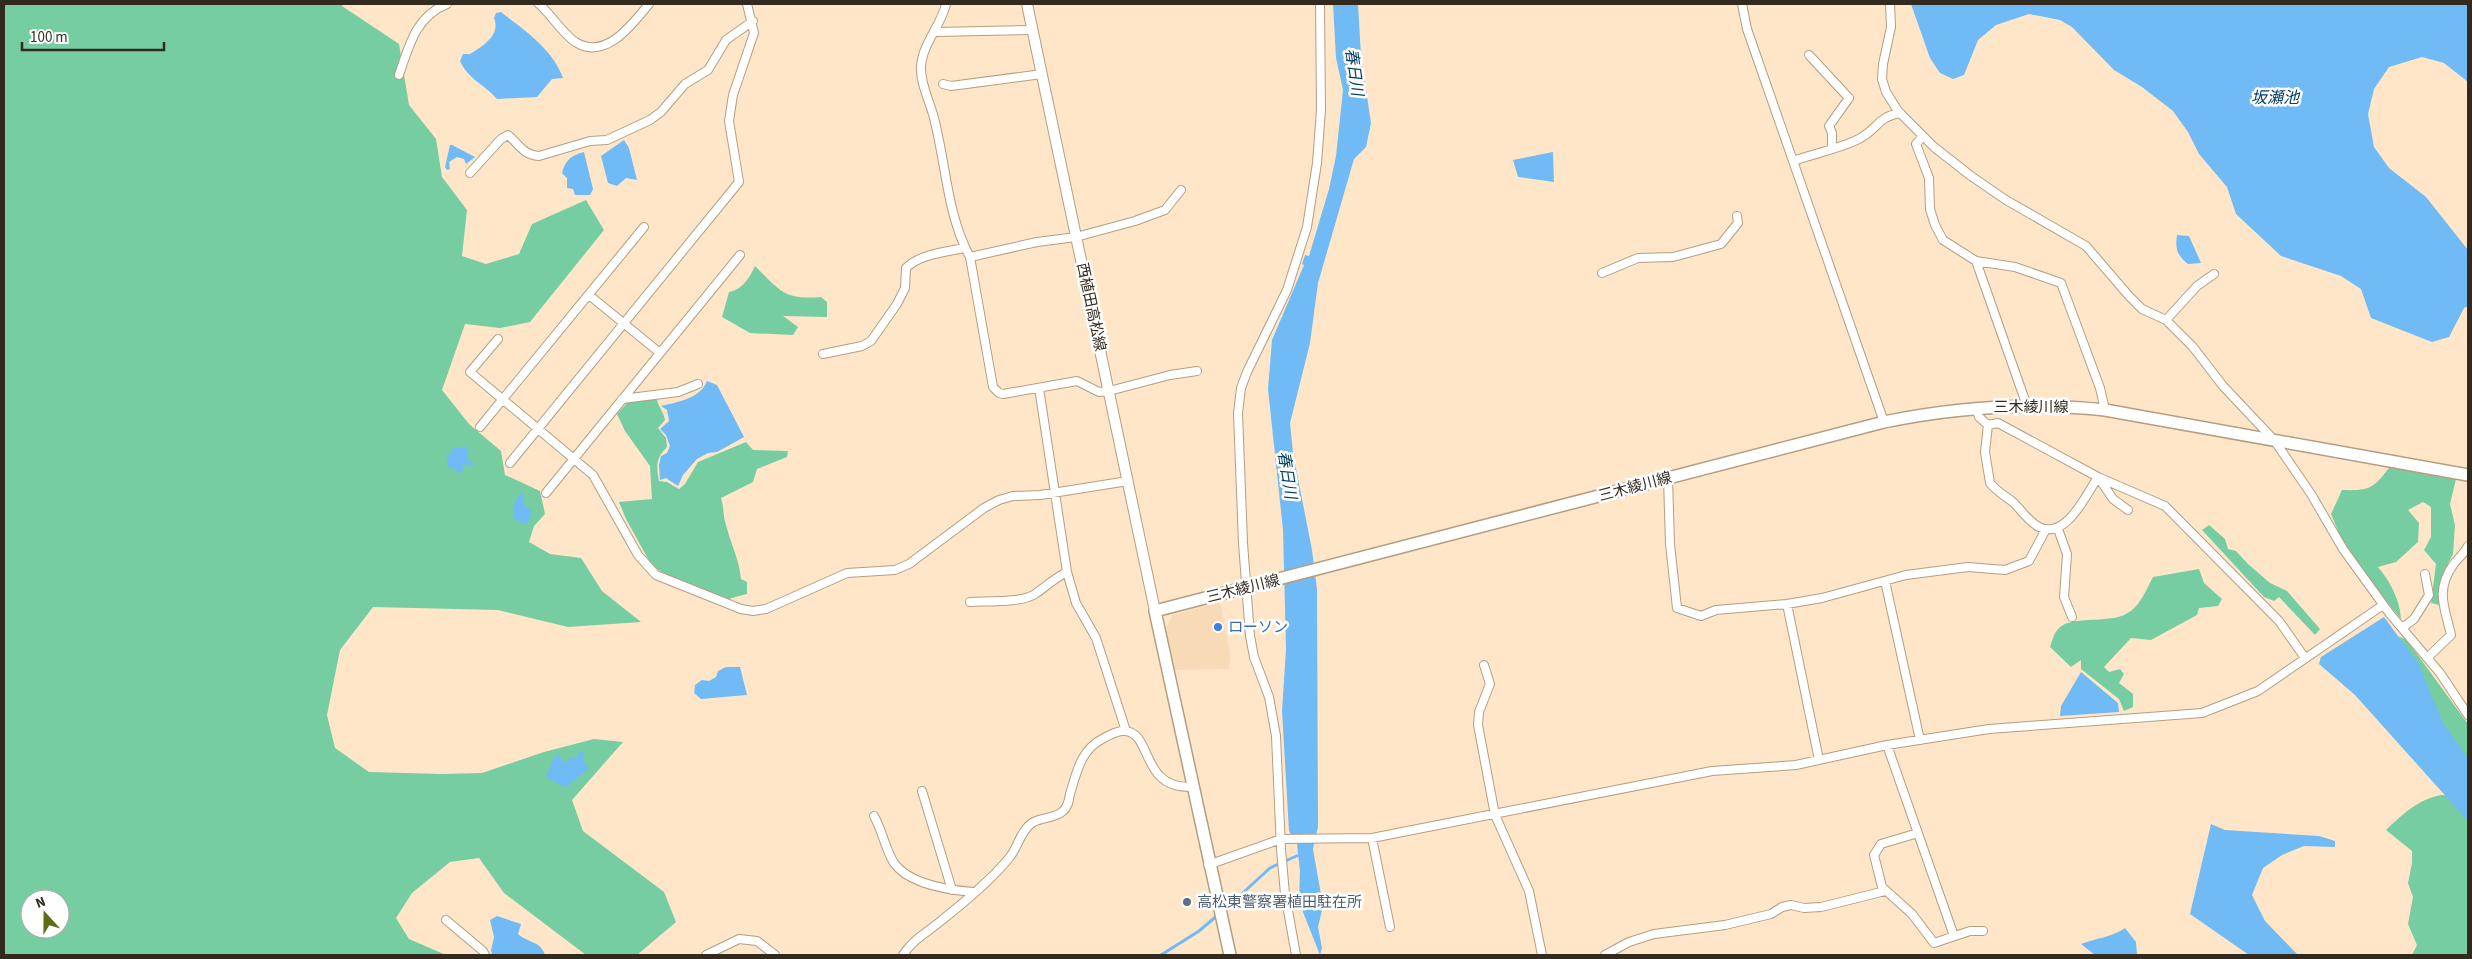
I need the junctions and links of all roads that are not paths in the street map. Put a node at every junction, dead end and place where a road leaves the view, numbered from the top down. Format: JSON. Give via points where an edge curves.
{"nodes":[{"id":1,"x":447,"y":4,"type":"edge"},
{"id":2,"x":539,"y":4,"type":"edge"},
{"id":3,"x":650,"y":4,"type":"edge"},
{"id":4,"x":747,"y":4,"type":"edge"},
{"id":5,"x":946,"y":4,"type":"edge"},
{"id":6,"x":1028,"y":4,"type":"edge"},
{"id":7,"x":1320,"y":4,"type":"edge"},
{"id":8,"x":1742,"y":4,"type":"edge"},
{"id":9,"x":1890,"y":4,"type":"edge"},
{"id":10,"x":752,"y":22,"type":"junction"},
{"id":11,"x":1033,"y":30,"type":"junction"},
{"id":12,"x":936,"y":32,"type":"junction"},
{"id":13,"x":1809,"y":55,"type":"dead end"},
{"id":14,"x":1042,"y":74,"type":"junction"},
{"id":15,"x":398,"y":75,"type":"dead end"},
{"id":16,"x":943,"y":84,"type":"dead end"},
{"id":17,"x":1900,"y":113,"type":"junction"},
{"id":18,"x":1923,"y":136,"type":"junction"},
{"id":19,"x":1832,"y":148,"type":"junction"},
{"id":20,"x":1793,"y":161,"type":"junction"},
{"id":21,"x":470,"y":173,"type":"dead end"},
{"id":22,"x":1182,"y":190,"type":"dead end"},
{"id":23,"x":1737,"y":216,"type":"dead end"},
{"id":24,"x":644,"y":227,"type":"dead end"},
{"id":25,"x":1076,"y":237,"type":"junction"},
{"id":26,"x":964,"y":248,"type":"junction"},
{"id":27,"x":740,"y":255,"type":"dead end"},
{"id":28,"x":970,"y":257,"type":"junction"},
{"id":29,"x":1976,"y":261,"type":"junction"},
{"id":30,"x":1602,"y":273,"type":"dead end"},
{"id":31,"x":2214,"y":274,"type":"dead end"},
{"id":32,"x":589,"y":296,"type":"junction"},
{"id":33,"x":2166,"y":320,"type":"junction"},
{"id":34,"x":625,"y":324,"type":"junction"},
{"id":35,"x":498,"y":338,"type":"dead end"},
{"id":36,"x":660,"y":353,"type":"junction"},
{"id":37,"x":823,"y":354,"type":"dead end"},
{"id":38,"x":1197,"y":372,"type":"dead end"},
{"id":39,"x":698,"y":384,"type":"dead end"},
{"id":40,"x":1039,"y":388,"type":"junction"},
{"id":41,"x":1109,"y":391,"type":"junction"},
{"id":42,"x":622,"y":399,"type":"junction"},
{"id":43,"x":503,"y":400,"type":"junction"},
{"id":44,"x":2027,"y":406,"type":"junction"},
{"id":45,"x":1976,"y":408,"type":"junction"},
{"id":46,"x":2105,"y":410,"type":"junction"},
{"id":47,"x":1884,"y":422,"type":"junction"},
{"id":48,"x":1988,"y":425,"type":"junction"},
{"id":49,"x":480,"y":427,"type":"dead end"},
{"id":50,"x":538,"y":430,"type":"junction"},
{"id":51,"x":2274,"y":440,"type":"junction"},
{"id":52,"x":574,"y":459,"type":"junction"},
{"id":53,"x":510,"y":463,"type":"dead end"},
{"id":54,"x":2468,"y":475,"type":"edge"},
{"id":55,"x":2098,"y":477,"type":"junction"},
{"id":56,"x":1668,"y":478,"type":"junction"},
{"id":57,"x":1128,"y":481,"type":"junction"},
{"id":58,"x":546,"y":493,"type":"dead end"},
{"id":59,"x":1054,"y":493,"type":"junction"},
{"id":60,"x":2128,"y":510,"type":"dead end"},
{"id":61,"x":2058,"y":529,"type":"junction"},
{"id":62,"x":2046,"y":530,"type":"junction"},
{"id":63,"x":2468,"y":546,"type":"edge"},
{"id":64,"x":1067,"y":572,"type":"junction"},
{"id":65,"x":2425,"y":574,"type":"dead end"},
{"id":66,"x":1885,"y":581,"type":"junction"},
{"id":67,"x":1248,"y":588,"type":"junction"},
{"id":68,"x":970,"y":602,"type":"dead end"},
{"id":69,"x":1787,"y":604,"type":"junction"},
{"id":70,"x":2383,"y":604,"type":"junction"},
{"id":71,"x":1155,"y":611,"type":"junction"},
{"id":72,"x":2072,"y":617,"type":"dead end"},
{"id":73,"x":2402,"y":628,"type":"junction"},
{"id":74,"x":2304,"y":658,"type":"junction"},
{"id":75,"x":2427,"y":658,"type":"junction"},
{"id":76,"x":1484,"y":665,"type":"dead end"},
{"id":77,"x":2468,"y":715,"type":"edge"},
{"id":78,"x":1126,"y":731,"type":"junction"},
{"id":79,"x":1920,"y":740,"type":"junction"},
{"id":80,"x":1887,"y":745,"type":"junction"},
{"id":81,"x":1819,"y":760,"type":"junction"},
{"id":82,"x":1192,"y":787,"type":"junction"},
{"id":83,"x":922,"y":791,"type":"dead end"},
{"id":84,"x":1495,"y":815,"type":"junction"},
{"id":85,"x":874,"y":816,"type":"dead end"},
{"id":86,"x":1918,"y":833,"type":"junction"},
{"id":87,"x":1372,"y":838,"type":"junction"},
{"id":88,"x":1283,"y":839,"type":"junction"},
{"id":89,"x":1208,"y":865,"type":"junction"},
{"id":90,"x":952,"y":890,"type":"junction"},
{"id":91,"x":1885,"y":891,"type":"junction"},
{"id":92,"x":973,"y":892,"type":"junction"},
{"id":93,"x":446,"y":920,"type":"dead end"},
{"id":94,"x":1390,"y":927,"type":"dead end"},
{"id":95,"x":1983,"y":931,"type":"dead end"},
{"id":96,"x":1954,"y":936,"type":"junction"},
{"id":97,"x":485,"y":955,"type":"edge"},
{"id":98,"x":706,"y":955,"type":"edge"},
{"id":99,"x":775,"y":955,"type":"edge"},
{"id":100,"x":903,"y":955,"type":"edge"},
{"id":101,"x":1230,"y":955,"type":"edge"},
{"id":102,"x":1296,"y":955,"type":"edge"},
{"id":103,"x":1542,"y":955,"type":"edge"},
{"id":104,"x":1605,"y":955,"type":"edge"}],
"edges":[{"from":1,"to":15,"type":"street","via":[[418,25]]},
{"from":2,"to":3,"type":"street","via":[[576,43],[593,48],[627,31]]},
{"from":4,"to":10,"type":"street"},
{"from":5,"to":12,"type":"street"},
{"from":6,"to":11,"type":"main road","name":"西植田高松線"},
{"from":7,"to":67,"type":"street","via":[[1321,110],[1307,228],[1287,290],[1246,372],[1240,399],[1238,440]]},
{"from":8,"to":20,"type":"street","via":[[1747,29]]},
{"from":9,"to":17,"type":"street","via":[[1891,27],[1882,79],[1886,92]]},
{"from":10,"to":21,"type":"street","via":[[726,40],[708,70],[685,84],[650,120],[607,140],[590,141],[540,156],[523,151],[508,135]]},
{"from":10,"to":34,"type":"street","via":[[754,33],[733,95],[729,121],[739,182]]},
{"from":11,"to":12,"type":"street"},
{"from":11,"to":14,"type":"main road","name":"西植田高松線"},
{"from":12,"to":26,"type":"street","via":[[923,56],[921,73]]},
{"from":13,"to":19,"type":"street","via":[[1849,98],[1830,126]]},
{"from":14,"to":16,"type":"street","via":[[951,86]]},
{"from":14,"to":25,"type":"main road","name":"西植田高松線"},
{"from":17,"to":18,"type":"street"},
{"from":17,"to":19,"type":"street","via":[[1880,120],[1862,138]]},
{"from":18,"to":29,"type":"street","via":[[1916,144],[1929,178],[1930,209],[1935,225],[1943,240]]},
{"from":18,"to":33,"type":"street","via":[[2006,200],[2086,246],[2142,309]]},
{"from":19,"to":20,"type":"street"},
{"from":20,"to":47,"type":"street"},
{"from":22,"to":25,"type":"street","via":[[1165,210]]},
{"from":23,"to":30,"type":"street","via":[[1738,224],[1721,244],[1673,257],[1638,258]]},
{"from":24,"to":32,"type":"street"},
{"from":25,"to":28,"type":"street"},
{"from":25,"to":41,"type":"main road","name":"西植田高松線"},
{"from":26,"to":28,"type":"street"},
{"from":26,"to":37,"type":"street","via":[[911,264],[906,268],[905,288],[897,304],[871,341]]},
{"from":27,"to":36,"type":"street"},
{"from":28,"to":40,"type":"street","via":[[993,387],[1004,394]]},
{"from":29,"to":44,"type":"street"},
{"from":29,"to":46,"type":"street","via":[[2014,267],[2061,283]]},
{"from":31,"to":33,"type":"street","via":[[2197,286]]},
{"from":32,"to":34,"type":"street"},
{"from":32,"to":43,"type":"street"},
{"from":33,"to":51,"type":"street"},
{"from":34,"to":36,"type":"street"},
{"from":34,"to":50,"type":"street"},
{"from":35,"to":43,"type":"street","via":[[470,372]]},
{"from":36,"to":42,"type":"street"},
{"from":38,"to":41,"type":"street","via":[[1170,375]]},
{"from":39,"to":42,"type":"street","via":[[678,392]]},
{"from":40,"to":41,"type":"street","via":[[1077,381],[1099,392]]},
{"from":40,"to":59,"type":"street"},
{"from":41,"to":57,"type":"main road","name":"西植田高松線"},
{"from":42,"to":52,"type":"street"},
{"from":43,"to":49,"type":"street"},
{"from":43,"to":50,"type":"street"},
{"from":44,"to":45,"type":"main road","name":"三木綾川線"},
{"from":44,"to":46,"type":"main road","name":"三木綾川線"},
{"from":45,"to":47,"type":"main road","name":"三木綾川線"},
{"from":45,"to":48,"type":"street","via":[[1979,417]]},
{"from":46,"to":51,"type":"main road","name":"三木綾川線"},
{"from":47,"to":56,"type":"main road","name":"三木綾川線"},
{"from":48,"to":55,"type":"street","via":[[1998,423]]},
{"from":48,"to":62,"type":"street","via":[[1985,452],[1990,484],[2027,518]]},
{"from":50,"to":52,"type":"street"},
{"from":50,"to":53,"type":"street"},
{"from":51,"to":54,"type":"main road","name":"三木綾川線"},
{"from":51,"to":70,"type":"street","via":[[2311,494],[2343,550]]},
{"from":52,"to":58,"type":"street"},
{"from":52,"to":59,"type":"street","via":[[593,475],[638,555],[656,576],[753,611],[766,609],[847,573],[895,570],[909,564],[984,508],[1000,500]]},
{"from":55,"to":60,"type":"street","via":[[2113,499]]},
{"from":55,"to":61,"type":"street","via":[[2074,515]]},
{"from":55,"to":74,"type":"street","via":[[2165,506],[2279,621]]},
{"from":56,"to":67,"type":"main road","name":"三木綾川線"},
{"from":56,"to":69,"type":"street","via":[[1670,544],[1677,608],[1701,616],[1716,610]]},
{"from":57,"to":59,"type":"street"},
{"from":57,"to":71,"type":"main road","name":"西植田高松線"},
{"from":59,"to":64,"type":"street"},
{"from":61,"to":62,"type":"street"},
{"from":61,"to":72,"type":"street","via":[[2067,554],[2064,596]]},
{"from":62,"to":66,"type":"street","via":[[2029,561],[2005,570],[1968,567]]},
{"from":63,"to":75,"type":"street","via":[[2448,572],[2444,584],[2442,604],[2451,634]]},
{"from":64,"to":68,"type":"street","via":[[1025,598]]},
{"from":64,"to":78,"type":"street","via":[[1076,602],[1096,638]]},
{"from":65,"to":73,"type":"street","via":[[2429,594],[2414,619]]},
{"from":66,"to":69,"type":"street"},
{"from":66,"to":79,"type":"street"},
{"from":67,"to":71,"type":"main road","name":"三木綾川線"},
{"from":67,"to":88,"type":"street","via":[[1250,636],[1254,657],[1269,696],[1276,736]]},
{"from":69,"to":81,"type":"street"},
{"from":70,"to":73,"type":"street"},
{"from":70,"to":74,"type":"street"},
{"from":71,"to":82,"type":"main road"},
{"from":73,"to":75,"type":"street"},
{"from":74,"to":79,"type":"street","via":[[2258,691],[2202,713],[1989,729]]},
{"from":75,"to":77,"type":"street"},
{"from":76,"to":84,"type":"street","via":[[1490,684],[1479,712],[1478,726]]},
{"from":78,"to":82,"type":"street","via":[[1134,735],[1144,748],[1156,775],[1177,788]]},
{"from":78,"to":92,"type":"street","via":[[1115,732],[1093,743],[1081,759],[1067,808],[1060,814],[1032,822],[1010,858]]},
{"from":79,"to":80,"type":"street"},
{"from":80,"to":81,"type":"street"},
{"from":80,"to":86,"type":"street"},
{"from":81,"to":84,"type":"street","via":[[1796,765],[1712,771]]},
{"from":82,"to":89,"type":"main road"},
{"from":83,"to":90,"type":"street"},
{"from":84,"to":87,"type":"street"},
{"from":84,"to":103,"type":"street","via":[[1530,891]]},
{"from":85,"to":90,"type":"street","via":[[893,862],[903,872],[942,889]]},
{"from":86,"to":91,"type":"street","via":[[1877,848],[1874,855]]},
{"from":86,"to":96,"type":"street"},
{"from":87,"to":88,"type":"street"},
{"from":87,"to":94,"type":"street"},
{"from":88,"to":89,"type":"street"},
{"from":88,"to":102,"type":"street","via":[[1285,894]]},
{"from":89,"to":101,"type":"main road"},
{"from":90,"to":92,"type":"street"},
{"from":91,"to":96,"type":"street","via":[[1912,914],[1934,943]]},
{"from":91,"to":104,"type":"street","via":[[1821,907],[1791,905],[1771,914],[1726,925],[1654,934]]},
{"from":92,"to":100,"type":"street","via":[[916,938]]},
{"from":93,"to":97,"type":"street"},
{"from":95,"to":96,"type":"street"},
{"from":98,"to":99,"type":"street","via":[[739,939],[757,941]]}]}
